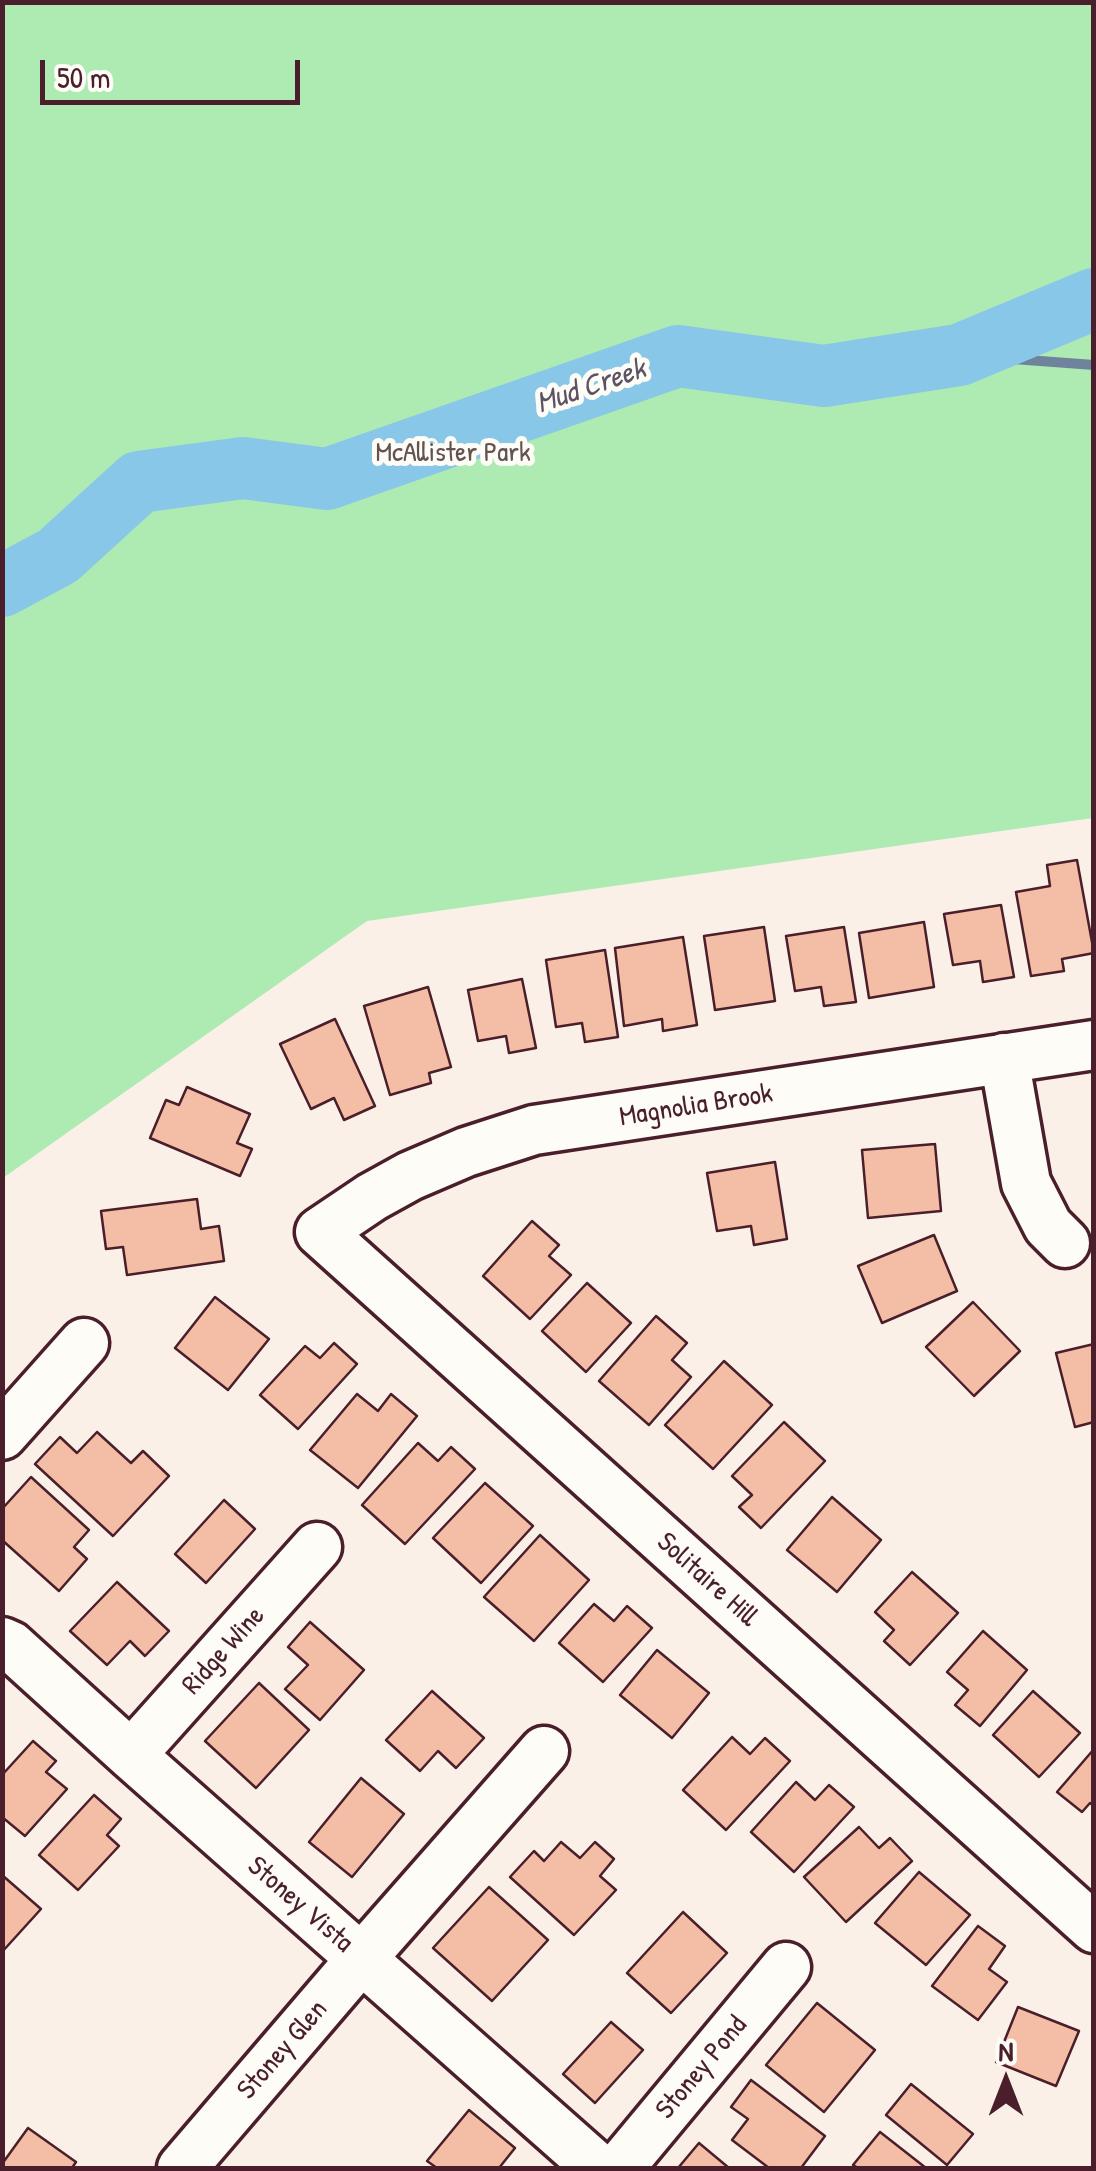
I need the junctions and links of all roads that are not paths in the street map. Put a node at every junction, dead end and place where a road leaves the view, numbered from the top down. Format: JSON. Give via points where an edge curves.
{"nodes":[{"id":1,"x":1094,"y":1045,"type":"edge"},
{"id":2,"x":1004,"y":1058,"type":"junction"},
{"id":3,"x":320,"y":1232,"type":"joint"},
{"id":4,"x":1066,"y":1243,"type":"dead end"},
{"id":5,"x":84,"y":1343,"type":"dead end"},
{"id":6,"x":2,"y":1435,"type":"edge"},
{"id":7,"x":316,"y":1547,"type":"dead end"},
{"id":8,"x":2,"y":1642,"type":"edge"},
{"id":9,"x":544,"y":1752,"type":"dead end"},
{"id":10,"x":131,"y":1756,"type":"junction"},
{"id":11,"x":1094,"y":1928,"type":"edge"},
{"id":12,"x":361,"y":1959,"type":"junction"},
{"id":13,"x":786,"y":1968,"type":"dead end"},
{"id":14,"x":182,"y":2168,"type":"edge"},
{"id":15,"x":598,"y":2168,"type":"edge"},
{"id":16,"x":618,"y":2168,"type":"edge"}],
"edges":[{"from":1,"to":2,"type":"street","name":"Magnolia Brook"},
{"from":2,"to":3,"type":"street","name":"Magnolia Brook","via":[[534,1130],[410,1176]]},
{"from":2,"to":4,"type":"street","via":[[1026,1183],[1048,1226]]},
{"from":3,"to":11,"type":"street","name":"Solitaire Hill"},
{"from":5,"to":6,"type":"street"},
{"from":7,"to":10,"type":"street","name":"Ridge Wine"},
{"from":8,"to":10,"type":"street","name":"Stoney Vista"},
{"from":9,"to":12,"type":"street","name":"Stoney Glen"},
{"from":10,"to":12,"type":"street","name":"Stoney Vista"},
{"from":12,"to":14,"type":"street","name":"Stoney Glen"},
{"from":12,"to":15,"type":"street","name":"Stoney Vista"},
{"from":13,"to":16,"type":"street","name":"Stoney Pond"}]}
